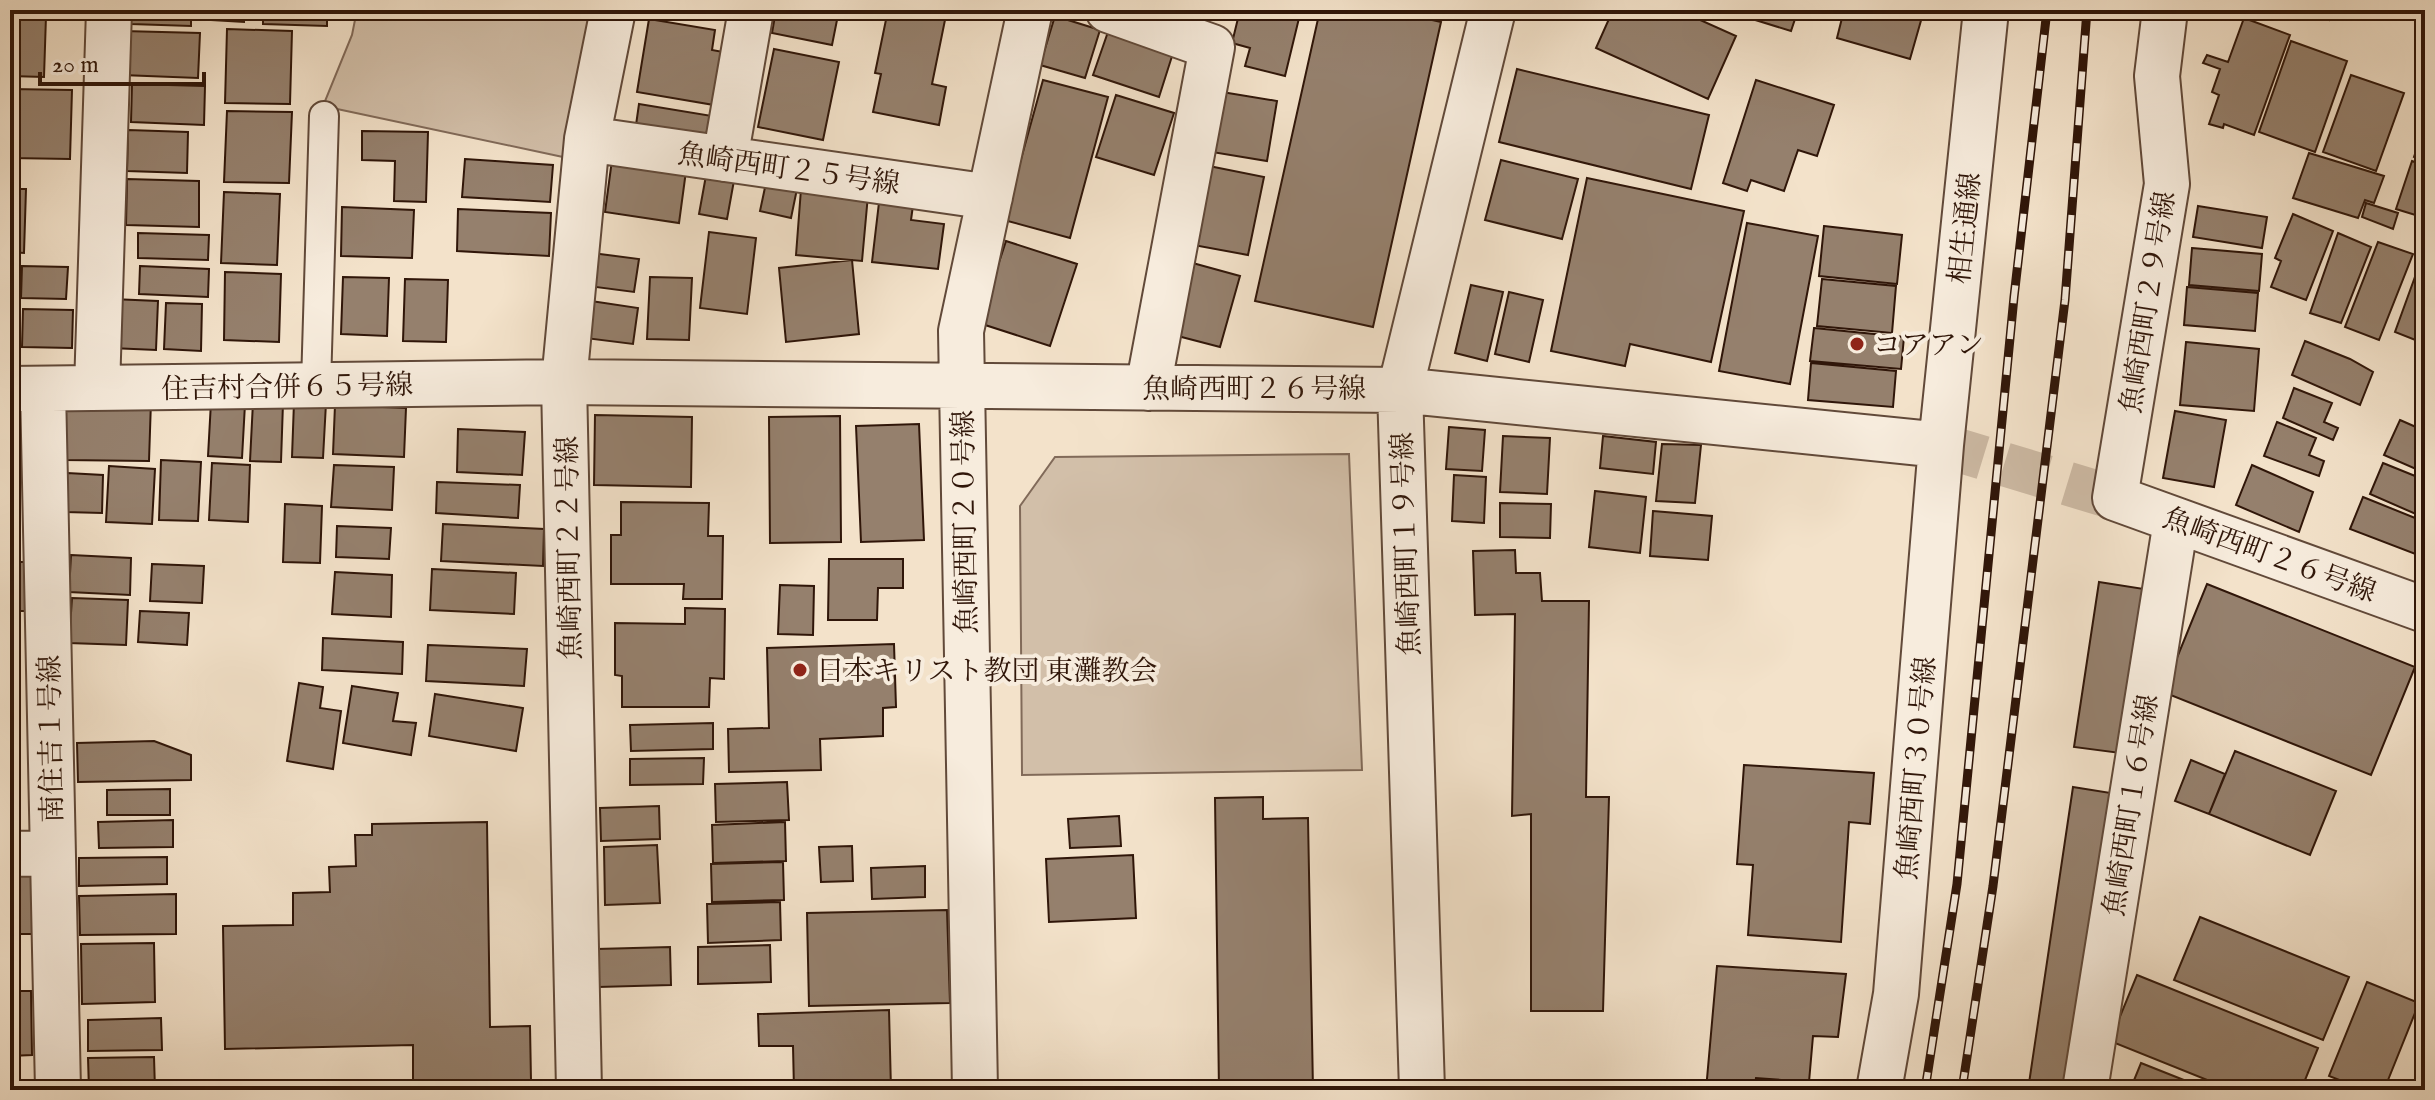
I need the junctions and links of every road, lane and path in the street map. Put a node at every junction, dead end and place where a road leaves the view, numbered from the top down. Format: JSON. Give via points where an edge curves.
{"nodes":[{"id":1,"x":109,"y":10,"type":"edge"},
{"id":2,"x":613,"y":10,"type":"edge"},
{"id":3,"x":751,"y":10,"type":"edge"},
{"id":4,"x":1030,"y":10,"type":"edge"},
{"id":5,"x":1108,"y":10,"type":"edge"},
{"id":6,"x":1493,"y":10,"type":"edge"},
{"id":7,"x":1986,"y":10,"type":"edge"},
{"id":8,"x":2165,"y":10,"type":"edge"},
{"id":9,"x":324,"y":116,"type":"dead end"},
{"id":10,"x":587,"y":139,"type":"junction"},
{"id":11,"x":725,"y":159,"type":"junction"},
{"id":12,"x":990,"y":197,"type":"junction"},
{"id":13,"x":564,"y":382,"type":"junction"},
{"id":14,"x":316,"y":385,"type":"junction"},
{"id":15,"x":961,"y":386,"type":"junction"},
{"id":16,"x":97,"y":388,"type":"junction"},
{"id":17,"x":1148,"y":388,"type":"junction"},
{"id":18,"x":27,"y":389,"type":"edge"},
{"id":19,"x":1400,"y":390,"type":"junction"},
{"id":20,"x":1941,"y":445,"type":"junction"},
{"id":21,"x":2115,"y":498,"type":"joint"},
{"id":22,"x":2176,"y":521,"type":"junction"},
{"id":23,"x":2425,"y":610,"type":"edge"},
{"id":24,"x":31,"y":854,"type":"edge"},
{"id":25,"x":58,"y":1090,"type":"edge"},
{"id":26,"x":579,"y":1090,"type":"edge"},
{"id":27,"x":975,"y":1090,"type":"edge"},
{"id":28,"x":1422,"y":1090,"type":"edge"},
{"id":29,"x":1879,"y":1090,"type":"edge"},
{"id":30,"x":2085,"y":1090,"type":"edge"}],
"edges":[{"from":1,"to":16,"type":"street"},
{"from":2,"to":10,"type":"street","name":"魚崎西町２２号線"},
{"from":3,"to":11,"type":"street"},
{"from":4,"to":12,"type":"street","name":"魚崎西町２０号線"},
{"from":5,"to":17,"type":"street","via":[[1212,47]]},
{"from":6,"to":19,"type":"street","name":"魚崎西町１９号線"},
{"from":7,"to":20,"type":"street","name":"相生通線"},
{"from":8,"to":21,"type":"street","name":"魚崎西町２９号線","via":[[2157,76],[2167,184]]},
{"from":9,"to":14,"type":"lane"},
{"from":10,"to":11,"type":"street","name":"魚崎西町２５号線"},
{"from":10,"to":13,"type":"street","name":"魚崎西町２２号線"},
{"from":11,"to":12,"type":"street","name":"魚崎西町２５号線"},
{"from":12,"to":15,"type":"street","name":"魚崎西町２０号線","via":[[961,331]]},
{"from":13,"to":14,"type":"street","name":"住吉村合併６５号線"},
{"from":13,"to":15,"type":"street","name":"魚崎西町２６号線"},
{"from":13,"to":26,"type":"street","name":"魚崎西町２２号線"},
{"from":14,"to":16,"type":"street","name":"住吉村合併６５号線"},
{"from":15,"to":17,"type":"street","name":"魚崎西町２６号線"},
{"from":15,"to":27,"type":"street","name":"魚崎西町２０号線"},
{"from":16,"to":18,"type":"street","name":"住吉村合併６５号線"},
{"from":17,"to":19,"type":"street","name":"魚崎西町２６号線"},
{"from":18,"to":24,"type":"street","name":"南住吉１号線"},
{"from":19,"to":20,"type":"street","name":"魚崎西町２６号線"},
{"from":19,"to":28,"type":"street","name":"魚崎西町１９号線"},
{"from":20,"to":29,"type":"street","name":"魚崎西町３０号線","via":[[1896,994]]},
{"from":21,"to":22,"type":"street","name":"魚崎西町２６号線"},
{"from":22,"to":23,"type":"street","name":"魚崎西町２６号線"},
{"from":22,"to":30,"type":"street","name":"魚崎西町１６号線"},
{"from":24,"to":25,"type":"street","name":"南住吉１号線"}]}
